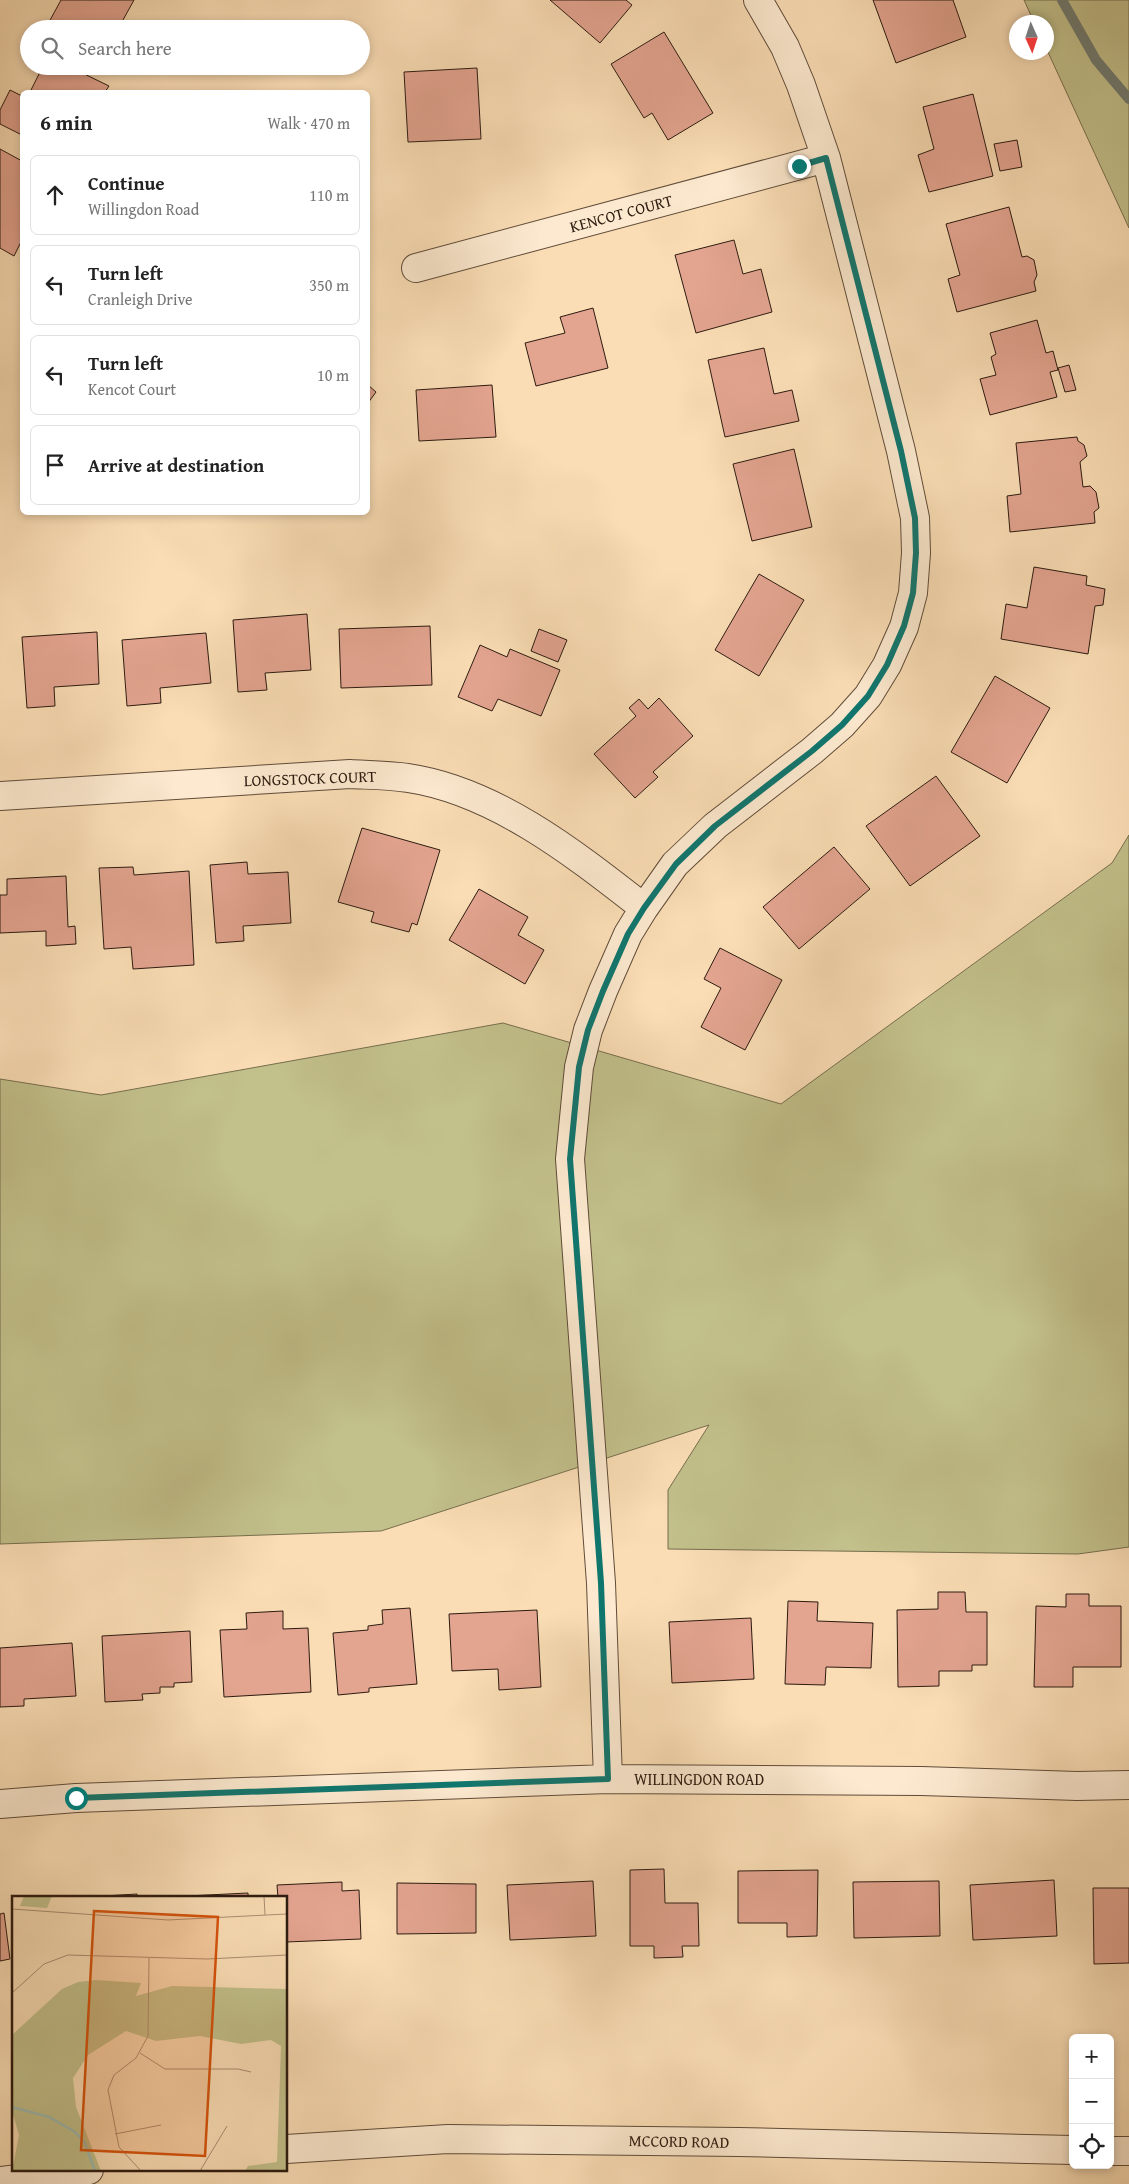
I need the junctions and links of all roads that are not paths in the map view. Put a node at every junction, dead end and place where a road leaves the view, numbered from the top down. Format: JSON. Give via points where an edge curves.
{"nodes":[{"id":1,"x":758,"y":0,"type":"edge"},
{"id":2,"x":826,"y":158,"type":"junction"},
{"id":3,"x":416,"y":268,"type":"dead end"},
{"id":4,"x":0,"y":796,"type":"edge"},
{"id":5,"x":644,"y":908,"type":"junction"},
{"id":6,"x":608,"y":1779,"type":"junction"},
{"id":7,"x":1129,"y":1786,"type":"edge"},
{"id":8,"x":0,"y":1804,"type":"edge"},
{"id":9,"x":288,"y":2149,"type":"edge"},
{"id":10,"x":1069,"y":2150,"type":"edge"},
{"id":11,"x":1114,"y":2151,"type":"edge"},
{"id":12,"x":1129,"y":2151,"type":"edge"},
{"id":13,"x":73,"y":2172,"type":"edge"},
{"id":14,"x":0,"y":2181,"type":"edge"}],
"edges":[{"from":1,"to":2,"type":"street","via":[[792,62]]},
{"from":2,"to":3,"type":"street","name":"KENCOT COURT"},
{"from":2,"to":5,"type":"street","via":[[915,518],[913,593],[904,626],[887,665],[868,696],[812,751],[715,826],[676,864]]},
{"from":4,"to":5,"type":"street","name":"LONGSTOCK COURT","via":[[350,774],[409,778],[485,801],[516,818],[589,864]]},
{"from":5,"to":6,"type":"street","via":[[628,934],[588,1030],[579,1067],[570,1159],[601,1583]]},
{"from":6,"to":7,"type":"street","name":"WILLINGDON ROAD"},
{"from":6,"to":8,"type":"street","name":"WILLINGDON ROAD","via":[[76,1798]]},
{"from":9,"to":10,"type":"street","name":"MCCORD ROAD","via":[[448,2139]]},
{"from":11,"to":12,"type":"street"},
{"from":13,"to":14,"type":"street"}]}
